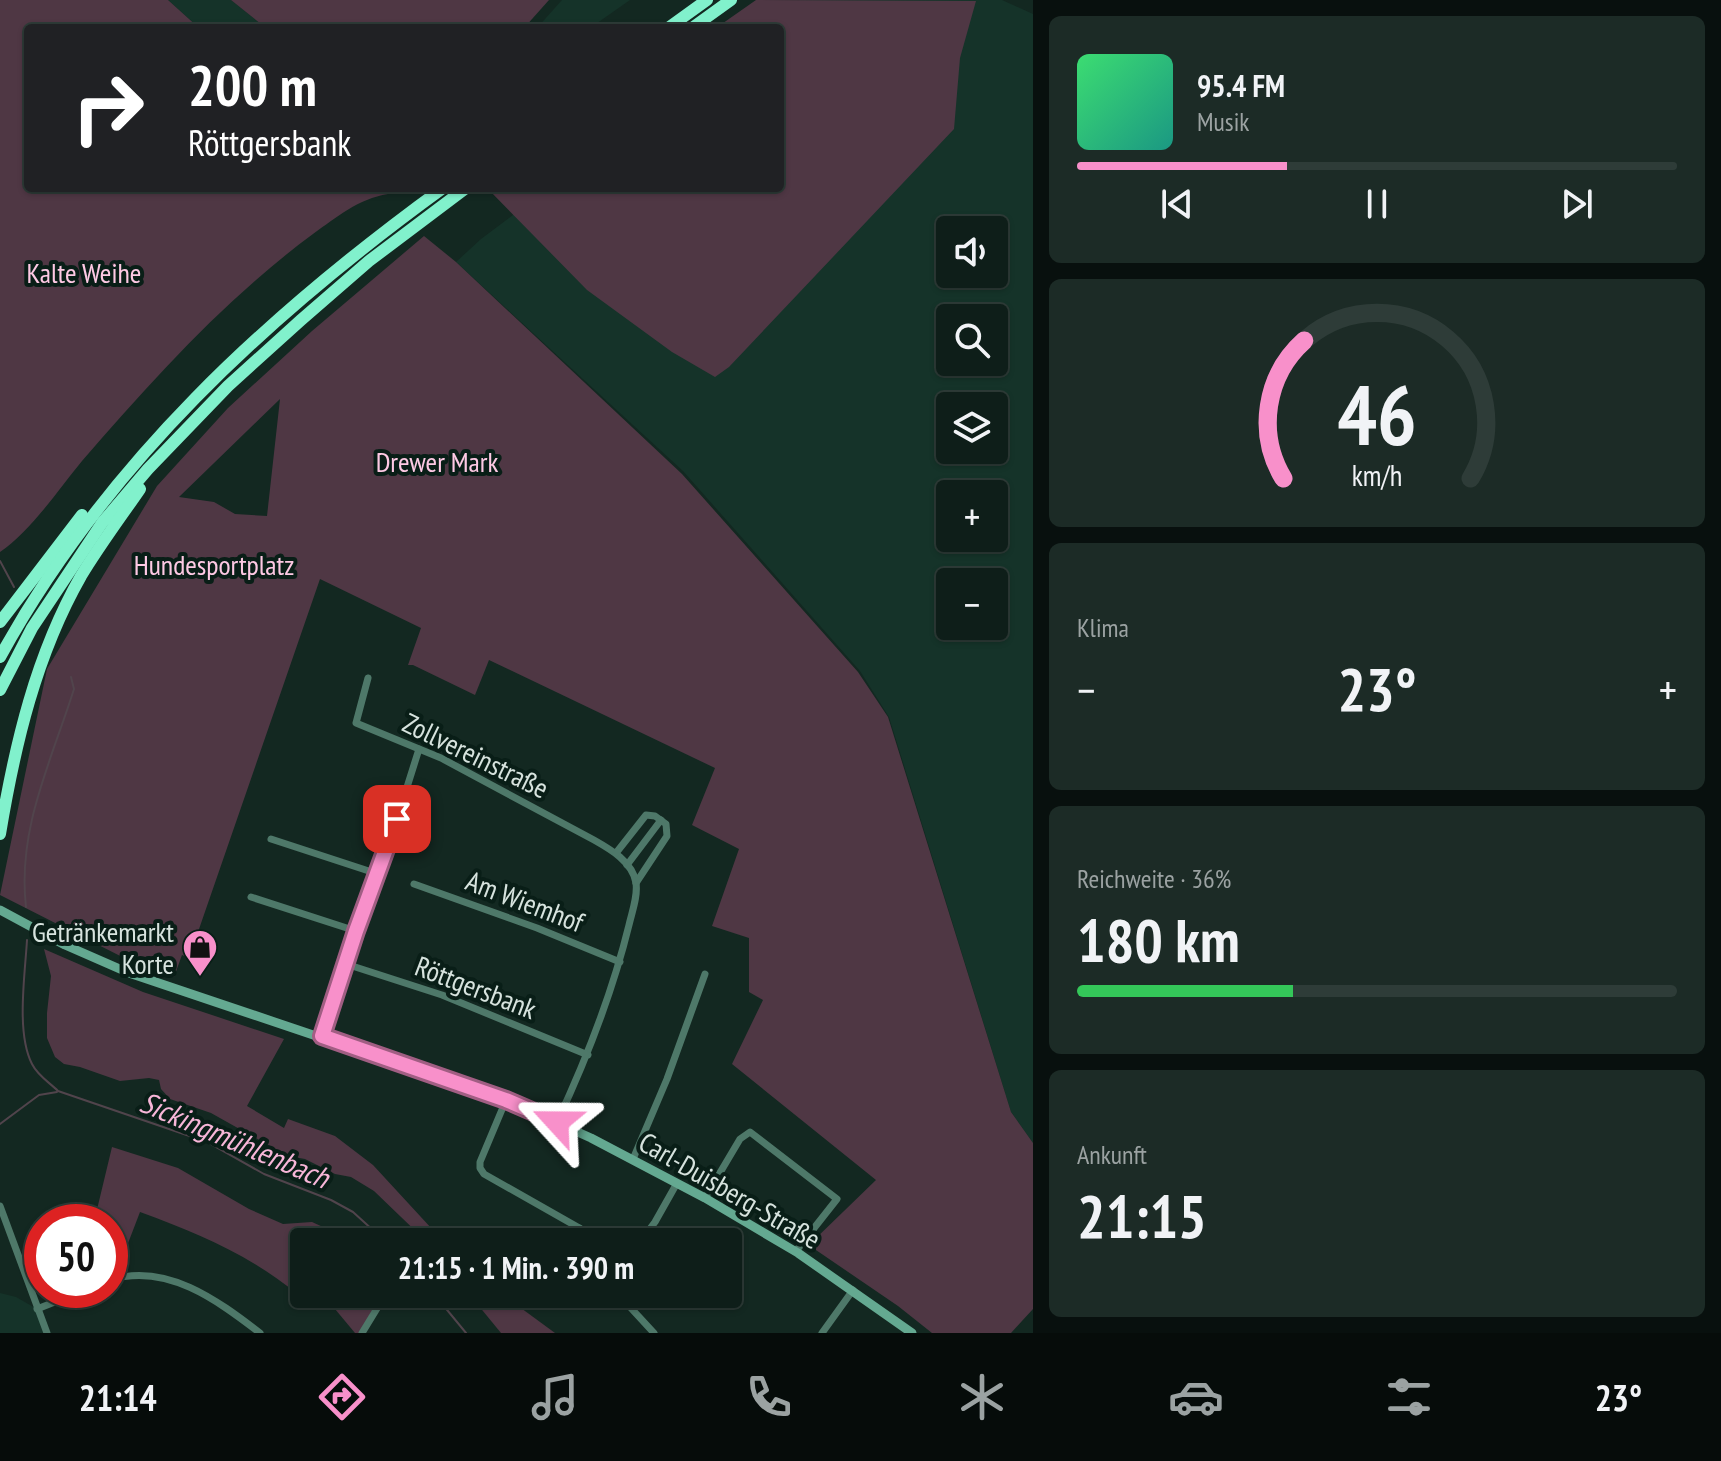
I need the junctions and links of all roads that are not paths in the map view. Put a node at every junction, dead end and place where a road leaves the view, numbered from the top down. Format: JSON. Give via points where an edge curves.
{"nodes":[{"id":1,"x":707,"y":0,"type":"edge"},
{"id":2,"x":731,"y":0,"type":"edge"},
{"id":3,"x":674,"y":24,"type":"edge"},
{"id":4,"x":698,"y":24,"type":"edge"},
{"id":5,"x":438,"y":192,"type":"edge"},
{"id":6,"x":461,"y":192,"type":"edge"},
{"id":7,"x":203,"y":389,"type":"junction"},
{"id":8,"x":148,"y":469,"type":"junction"},
{"id":9,"x":0,"y":622,"type":"edge"},
{"id":10,"x":0,"y":657,"type":"edge"},
{"id":11,"x":368,"y":678,"type":"dead end"},
{"id":12,"x":0,"y":690,"type":"edge"},
{"id":13,"x":419,"y":749,"type":"junction"},
{"id":14,"x":661,"y":820,"type":"junction"},
{"id":15,"x":0,"y":834,"type":"edge"},
{"id":16,"x":271,"y":839,"type":"dead end"},
{"id":17,"x":616,"y":853,"type":"junction"},
{"id":18,"x":627,"y":865,"type":"junction"},
{"id":19,"x":378,"y":874,"type":"junction"},
{"id":20,"x":636,"y":883,"type":"junction"},
{"id":21,"x":414,"y":884,"type":"dead end"},
{"id":22,"x":251,"y":897,"type":"dead end"},
{"id":23,"x":0,"y":910,"type":"edge"},
{"id":24,"x":356,"y":931,"type":"junction"},
{"id":25,"x":620,"y":962,"type":"junction"},
{"id":26,"x":346,"y":964,"type":"junction"},
{"id":27,"x":705,"y":974,"type":"dead end"},
{"id":28,"x":322,"y":1036,"type":"junction"},
{"id":29,"x":588,"y":1055,"type":"junction"},
{"id":30,"x":506,"y":1100,"type":"junction"},
{"id":31,"x":557,"y":1122,"type":"junction"},
{"id":32,"x":633,"y":1159,"type":"junction"},
{"id":33,"x":677,"y":1183,"type":"junction"},
{"id":34,"x":705,"y":1198,"type":"junction"},
{"id":35,"x":0,"y":1206,"type":"edge"},
{"id":36,"x":579,"y":1228,"type":"edge"},
{"id":37,"x":650,"y":1228,"type":"edge"},
{"id":38,"x":796,"y":1251,"type":"junction"},
{"id":39,"x":128,"y":1275,"type":"edge"},
{"id":40,"x":853,"y":1290,"type":"junction"},
{"id":41,"x":377,"y":1308,"type":"edge"},
{"id":42,"x":631,"y":1308,"type":"edge"},
{"id":43,"x":37,"y":1309,"type":"joint"},
{"id":44,"x":47,"y":1333,"type":"edge"},
{"id":45,"x":260,"y":1333,"type":"edge"},
{"id":46,"x":362,"y":1333,"type":"edge"},
{"id":47,"x":654,"y":1333,"type":"edge"},
{"id":48,"x":822,"y":1333,"type":"edge"},
{"id":49,"x":912,"y":1333,"type":"edge"}],
"edges":[{"from":1,"to":3,"type":"highway"},
{"from":2,"to":4,"type":"highway"},
{"from":5,"to":7,"type":"highway","via":[[298,300]]},
{"from":6,"to":8,"type":"highway","via":[[301,320]]},
{"from":7,"to":9,"type":"highway","via":[[176,407],[126,460]]},
{"from":7,"to":10,"type":"highway","via":[[88,520]]},
{"from":8,"to":12,"type":"highway","via":[[102,523],[32,628]]},
{"from":8,"to":15,"type":"highway","via":[[141,488],[80,579],[50,644],[20,732]]},
{"from":11,"to":13,"type":"street","name":"Zollvereinstraße","via":[[356,723]]},
{"from":13,"to":17,"type":"street","name":"Zollvereinstraße"},
{"from":13,"to":19,"type":"street"},
{"from":14,"to":17,"type":"street","via":[[641,818]]},
{"from":14,"to":18,"type":"street"},
{"from":14,"to":20,"type":"street","via":[[667,836]]},
{"from":16,"to":19,"type":"street"},
{"from":17,"to":18,"type":"street","name":"Zollvereinstraße"},
{"from":18,"to":20,"type":"street","name":"Zollvereinstraße"},
{"from":19,"to":24,"type":"street"},
{"from":20,"to":25,"type":"street"},
{"from":21,"to":25,"type":"street","name":"Am Wiemhof"},
{"from":22,"to":24,"type":"street"},
{"from":23,"to":28,"type":"main road","name":"Carl-Duisberg-Straße","via":[[129,973]]},
{"from":24,"to":26,"type":"street"},
{"from":25,"to":29,"type":"street"},
{"from":26,"to":28,"type":"street"},
{"from":26,"to":29,"type":"street","name":"Röttgersbank","via":[[423,988]]},
{"from":27,"to":32,"type":"street"},
{"from":28,"to":30,"type":"main road","name":"Carl-Duisberg-Straße"},
{"from":29,"to":31,"type":"street"},
{"from":30,"to":31,"type":"main road","name":"Carl-Duisberg-Straße"},
{"from":30,"to":36,"type":"street","via":[[480,1168]]},
{"from":31,"to":32,"type":"main road","name":"Carl-Duisberg-Straße"},
{"from":32,"to":33,"type":"main road","name":"Carl-Duisberg-Straße"},
{"from":33,"to":34,"type":"main road","name":"Carl-Duisberg-Straße"},
{"from":33,"to":37,"type":"street"},
{"from":34,"to":38,"type":"main road","name":"Carl-Duisberg-Straße"},
{"from":34,"to":38,"type":"street","via":[[740,1139],[750,1132],[837,1199]]},
{"from":35,"to":43,"type":"street"},
{"from":38,"to":40,"type":"main road","name":"Carl-Duisberg-Straße"},
{"from":39,"to":45,"type":"street","via":[[155,1275],[224,1306]]},
{"from":40,"to":48,"type":"street"},
{"from":40,"to":49,"type":"main road","name":"Carl-Duisberg-Straße"},
{"from":41,"to":46,"type":"street"},
{"from":42,"to":47,"type":"street"},
{"from":43,"to":44,"type":"street"}]}
